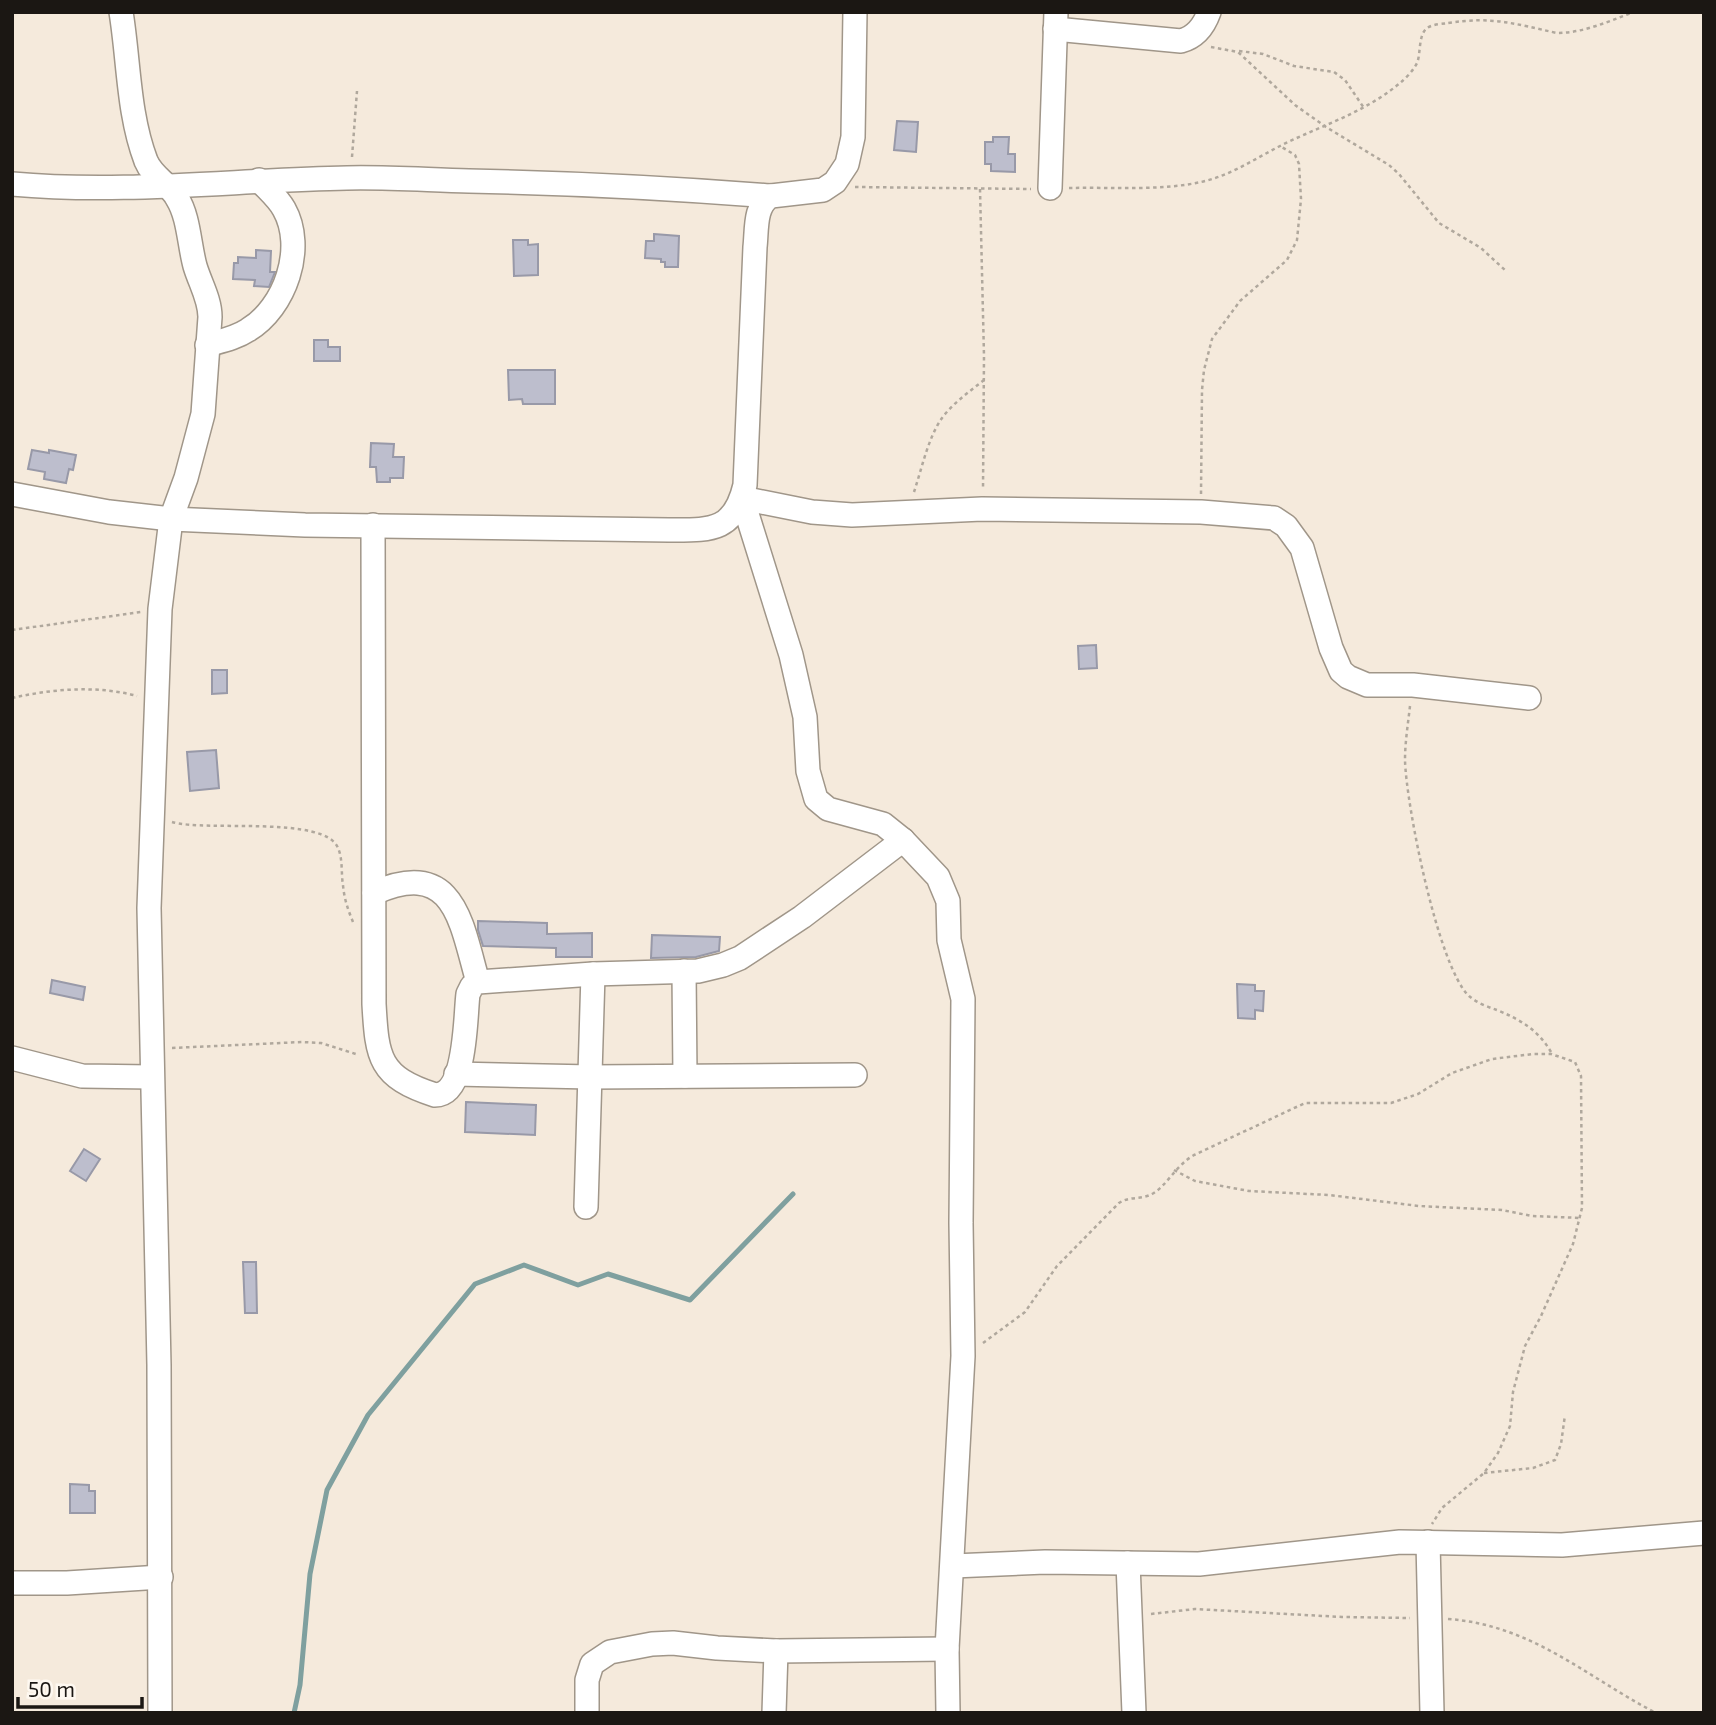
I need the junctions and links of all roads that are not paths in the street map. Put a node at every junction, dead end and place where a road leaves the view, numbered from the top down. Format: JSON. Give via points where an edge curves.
{"nodes":[{"id":1,"x":121,"y":12,"type":"edge"},
{"id":2,"x":855,"y":12,"type":"edge"},
{"id":3,"x":1209,"y":12,"type":"edge"},
{"id":4,"x":1056,"y":21,"type":"edge"},
{"id":5,"x":259,"y":180,"type":"junction"},
{"id":6,"x":12,"y":184,"type":"edge"},
{"id":7,"x":167,"y":187,"type":"junction"},
{"id":8,"x":1050,"y":188,"type":"road end"},
{"id":9,"x":771,"y":196,"type":"junction"},
{"id":10,"x":207,"y":345,"type":"junction"},
{"id":11,"x":12,"y":494,"type":"edge"},
{"id":12,"x":742,"y":498,"type":"junction"},
{"id":13,"x":171,"y":519,"type":"junction"},
{"id":14,"x":373,"y":525,"type":"junction"},
{"id":15,"x":1529,"y":698,"type":"dead end"},
{"id":16,"x":904,"y":840,"type":"junction"},
{"id":17,"x":374,"y":893,"type":"junction"},
{"id":18,"x":684,"y":971,"type":"junction"},
{"id":19,"x":593,"y":974,"type":"junction"},
{"id":20,"x":478,"y":982,"type":"junction"},
{"id":21,"x":12,"y":1058,"type":"edge"},
{"id":22,"x":456,"y":1074,"type":"junction"},
{"id":23,"x":855,"y":1075,"type":"dead end"},
{"id":24,"x":685,"y":1076,"type":"junction"},
{"id":25,"x":151,"y":1077,"type":"junction"},
{"id":26,"x":591,"y":1077,"type":"junction"},
{"id":27,"x":586,"y":1207,"type":"dead end"},
{"id":28,"x":1704,"y":1534,"type":"edge"},
{"id":29,"x":1428,"y":1542,"type":"junction"},
{"id":30,"x":1128,"y":1563,"type":"junction"},
{"id":31,"x":953,"y":1566,"type":"junction"},
{"id":32,"x":161,"y":1577,"type":"junction"},
{"id":33,"x":12,"y":1583,"type":"edge"},
{"id":34,"x":947,"y":1649,"type":"junction"},
{"id":35,"x":776,"y":1651,"type":"junction"},
{"id":36,"x":160,"y":1713,"type":"edge"},
{"id":37,"x":587,"y":1713,"type":"edge"},
{"id":38,"x":774,"y":1713,"type":"edge"},
{"id":39,"x":947,"y":1713,"type":"edge"},
{"id":40,"x":1134,"y":1713,"type":"edge"},
{"id":41,"x":1432,"y":1713,"type":"edge"}],
"edges":[{"from":1,"to":7,"type":"street","via":[[142,147],[152,172]]},
{"from":2,"to":9,"type":"street","via":[[853,137],[848,164],[827,187]]},
{"from":3,"to":4,"type":"street","via":[[1193,36],[1175,41]]},
{"from":4,"to":8,"type":"street"},
{"from":5,"to":7,"type":"street"},
{"from":5,"to":9,"type":"street","via":[[611,184]]},
{"from":5,"to":10,"type":"street","via":[[287,214],[290,272],[258,323],[242,334]]},
{"from":6,"to":7,"type":"street"},
{"from":7,"to":10,"type":"street","via":[[181,205],[209,304]]},
{"from":9,"to":12,"type":"street","via":[[762,203],[758,219]]},
{"from":10,"to":13,"type":"street","via":[[203,414]]},
{"from":11,"to":13,"type":"street"},
{"from":12,"to":14,"type":"street","via":[[729,520],[700,530]]},
{"from":12,"to":15,"type":"street","via":[[839,514],[982,509],[1267,516],[1284,523],[1302,548],[1341,671],[1357,683]]},
{"from":12,"to":16,"type":"street","via":[[792,655],[816,799],[828,809],[883,824]]},
{"from":13,"to":14,"type":"street"},
{"from":13,"to":25,"type":"street","via":[[160,609],[152,816]]},
{"from":14,"to":17,"type":"street"},
{"from":16,"to":18,"type":"street","via":[[740,958]]},
{"from":16,"to":31,"type":"street","via":[[938,877],[947,894],[949,940],[962,999],[963,1356]]},
{"from":17,"to":20,"type":"street","via":[[411,882],[433,886],[446,895],[459,917]]},
{"from":17,"to":22,"type":"street","via":[[376,1027],[383,1064],[394,1076],[435,1095],[444,1093]]},
{"from":18,"to":19,"type":"street"},
{"from":18,"to":24,"type":"street"},
{"from":19,"to":20,"type":"street"},
{"from":19,"to":26,"type":"street"},
{"from":20,"to":22,"type":"street","via":[[468,994]]},
{"from":21,"to":25,"type":"street","via":[[82,1076]]},
{"from":22,"to":26,"type":"street"},
{"from":23,"to":24,"type":"street"},
{"from":24,"to":26,"type":"street"},
{"from":25,"to":32,"type":"street"},
{"from":26,"to":27,"type":"street"},
{"from":28,"to":29,"type":"street","via":[[1562,1545]]},
{"from":29,"to":30,"type":"street","via":[[1199,1564]]},
{"from":29,"to":41,"type":"street"},
{"from":30,"to":31,"type":"street"},
{"from":30,"to":40,"type":"street"},
{"from":31,"to":34,"type":"street"},
{"from":32,"to":33,"type":"street"},
{"from":32,"to":36,"type":"street"},
{"from":34,"to":35,"type":"street"},
{"from":34,"to":39,"type":"street"},
{"from":35,"to":37,"type":"street","via":[[673,1643],[610,1652],[590,1667]]},
{"from":35,"to":38,"type":"street"}]}
